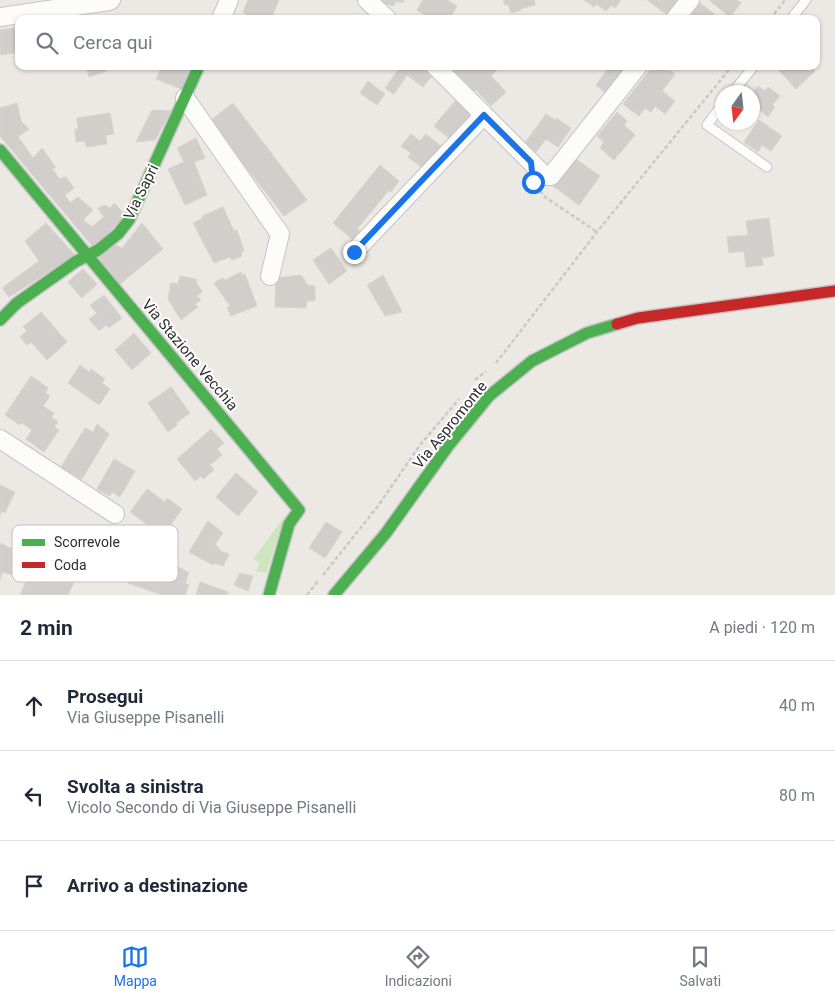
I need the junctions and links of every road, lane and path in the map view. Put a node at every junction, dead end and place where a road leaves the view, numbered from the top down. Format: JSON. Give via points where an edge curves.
{"nodes":[{"id":1,"x":111,"y":0,"type":"edge"},
{"id":2,"x":229,"y":0,"type":"edge"},
{"id":3,"x":367,"y":0,"type":"edge"},
{"id":4,"x":690,"y":0,"type":"edge"},
{"id":5,"x":785,"y":0,"type":"edge"},
{"id":6,"x":806,"y":0,"type":"edge"},
{"id":7,"x":223,"y":15,"type":"edge"},
{"id":8,"x":383,"y":15,"type":"edge"},
{"id":9,"x":678,"y":15,"type":"edge"},
{"id":10,"x":773,"y":15,"type":"edge"},
{"id":11,"x":794,"y":15,"type":"edge"},
{"id":12,"x":0,"y":17,"type":"edge"},
{"id":13,"x":197,"y":70,"type":"edge"},
{"id":14,"x":439,"y":70,"type":"edge"},
{"id":15,"x":635,"y":70,"type":"edge"},
{"id":16,"x":729,"y":70,"type":"edge"},
{"id":17,"x":751,"y":70,"type":"edge"},
{"id":18,"x":739,"y":85,"type":"edge"},
{"id":19,"x":185,"y":98,"type":"junction"},
{"id":20,"x":715,"y":114,"type":"edge"},
{"id":21,"x":484,"y":115,"type":"junction"},
{"id":22,"x":715,"y":130,"type":"edge"},
{"id":23,"x":715,"y":130,"type":"edge"},
{"id":24,"x":0,"y":150,"type":"edge"},
{"id":25,"x":767,"y":167,"type":"dead end"},
{"id":26,"x":542,"y":183,"type":"junction"},
{"id":27,"x":596,"y":232,"type":"junction"},
{"id":28,"x":354,"y":252,"type":"dead end"},
{"id":29,"x":88,"y":255,"type":"junction"},
{"id":30,"x":270,"y":276,"type":"dead end"},
{"id":31,"x":835,"y":292,"type":"edge"},
{"id":32,"x":0,"y":320,"type":"edge"},
{"id":33,"x":496,"y":364,"type":"dead end"},
{"id":34,"x":489,"y":369,"type":"dead end"},
{"id":35,"x":472,"y":384,"type":"dead end"},
{"id":36,"x":459,"y":399,"type":"dead end"},
{"id":37,"x":0,"y":439,"type":"edge"},
{"id":38,"x":115,"y":514,"type":"dead end"},
{"id":39,"x":269,"y":595,"type":"edge"},
{"id":40,"x":307,"y":595,"type":"edge"},
{"id":41,"x":334,"y":595,"type":"edge"}],
"edges":[{"from":1,"to":12,"type":"street"},
{"from":2,"to":7,"type":"street"},
{"from":3,"to":8,"type":"street"},
{"from":4,"to":9,"type":"street"},
{"from":5,"to":10,"type":"path"},
{"from":6,"to":11,"type":"lane"},
{"from":13,"to":19,"type":"street","name":"Via Sapri"},
{"from":14,"to":21,"type":"street"},
{"from":15,"to":26,"type":"street","via":[[551,176]]},
{"from":16,"to":27,"type":"path"},
{"from":17,"to":18,"type":"lane"},
{"from":19,"to":29,"type":"street","name":"Via Sapri","via":[[129,220],[118,234]]},
{"from":19,"to":30,"type":"street","via":[[280,234]]},
{"from":20,"to":23,"type":"lane","via":[[707,124]]},
{"from":21,"to":26,"type":"street"},
{"from":21,"to":28,"type":"street"},
{"from":22,"to":25,"type":"lane"},
{"from":24,"to":29,"type":"street","name":"Via Stazione Vecchia"},
{"from":26,"to":27,"type":"path","via":[[544,197]]},
{"from":27,"to":33,"type":"path"},
{"from":29,"to":32,"type":"street","name":"Via Sapri","via":[[17,303]]},
{"from":29,"to":39,"type":"street","name":"Via Stazione Vecchia","via":[[299,510],[289,524]]},
{"from":31,"to":41,"type":"street","name":"Via Aspromonte","via":[[638,318],[587,332],[532,361],[489,396],[449,445],[386,533]]},
{"from":34,"to":35,"type":"path"},
{"from":36,"to":40,"type":"path","via":[[420,445],[378,506]]},
{"from":37,"to":38,"type":"street"}]}
